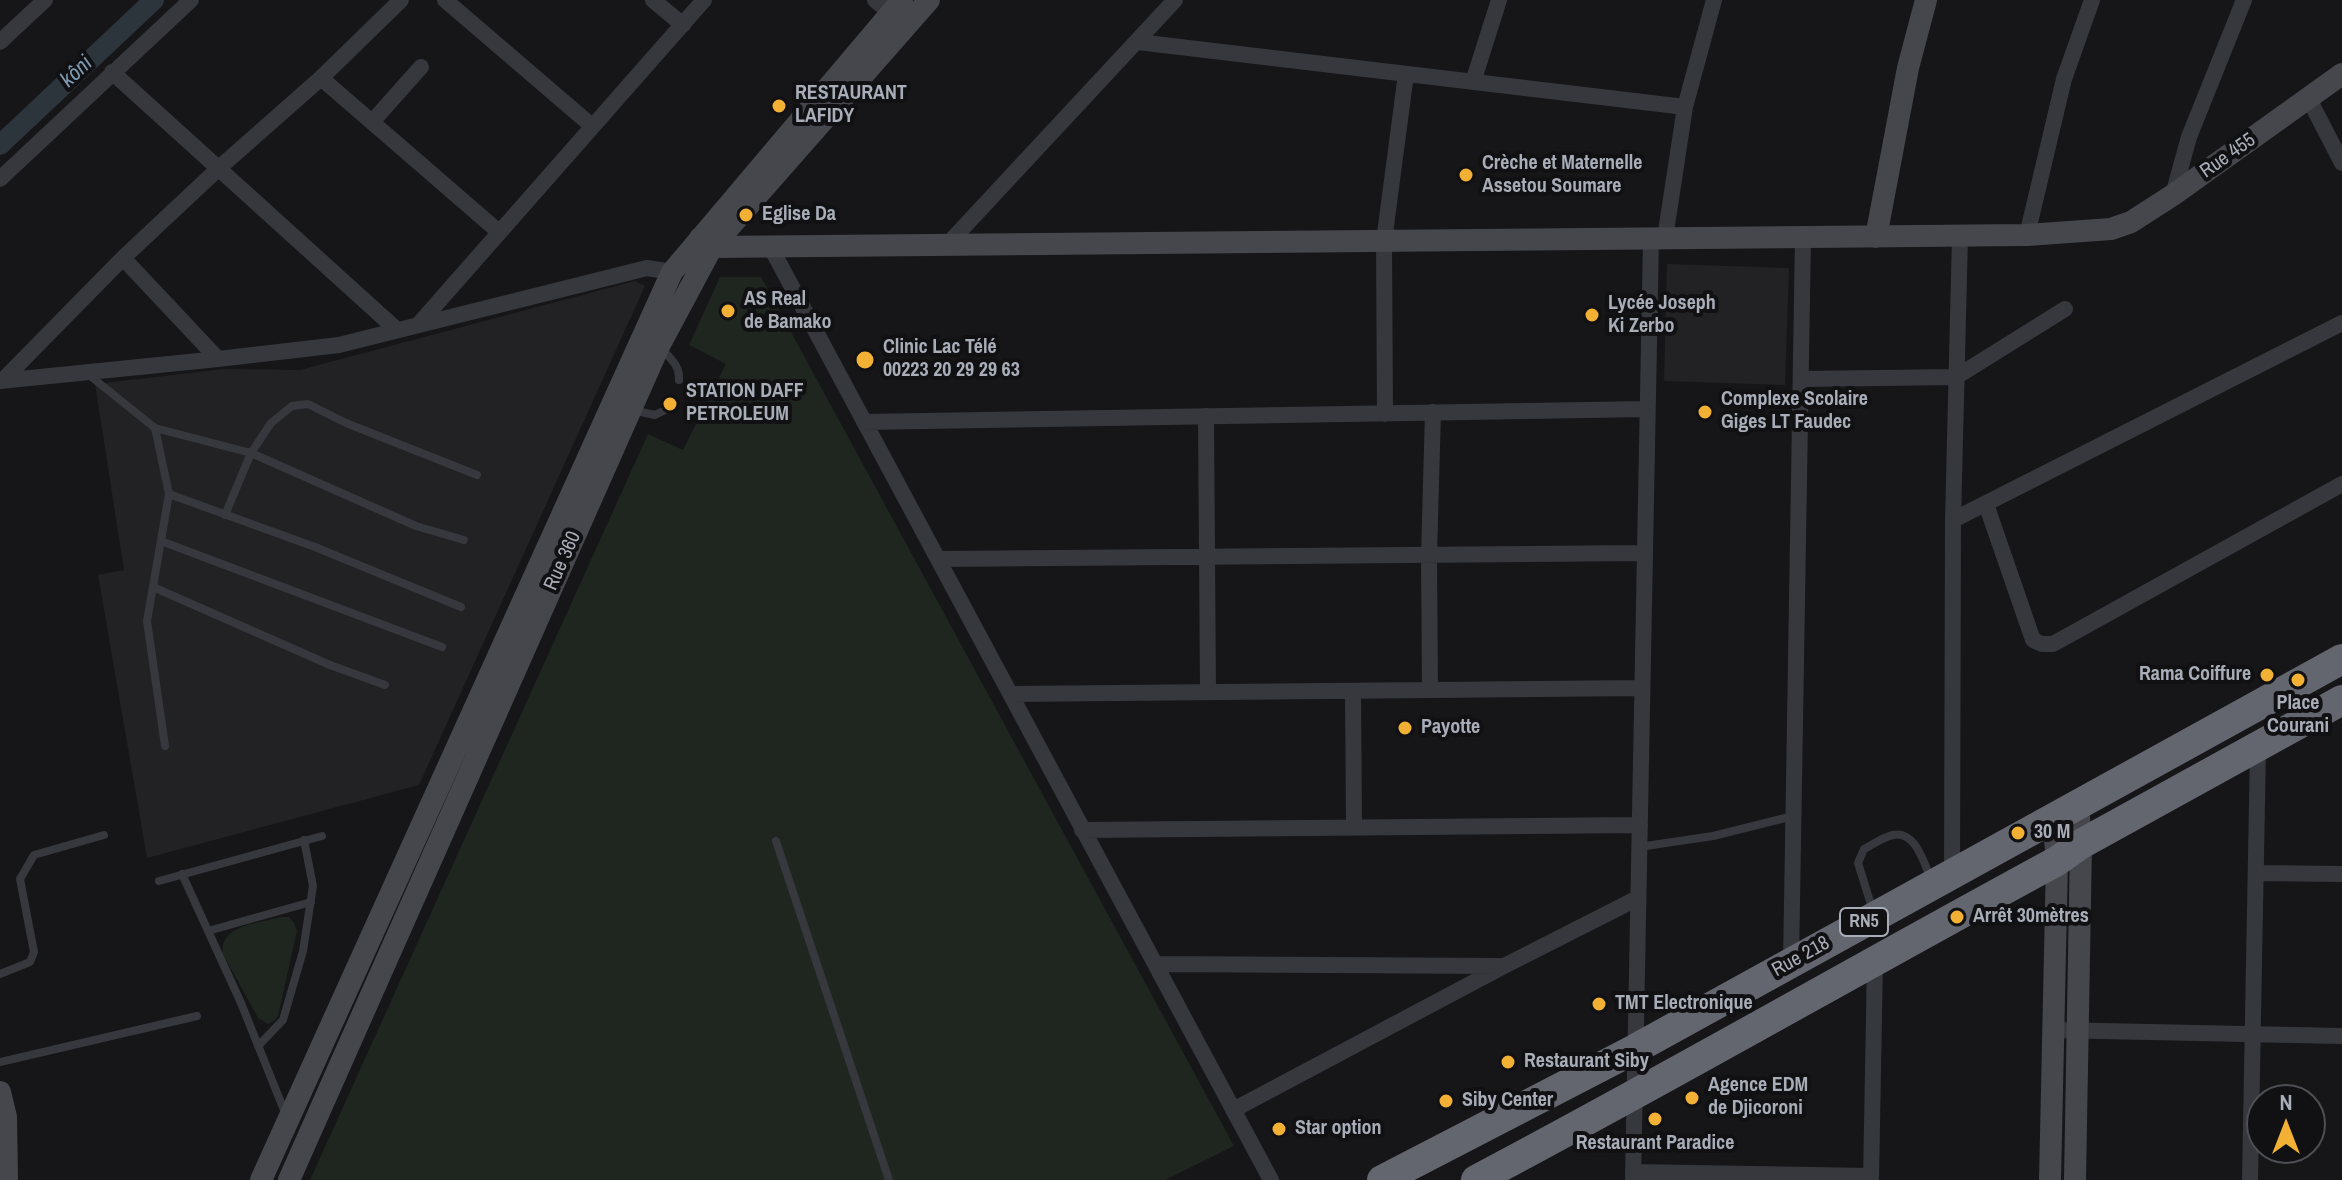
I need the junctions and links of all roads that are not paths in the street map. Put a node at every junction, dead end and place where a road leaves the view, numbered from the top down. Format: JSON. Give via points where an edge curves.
{"nodes":[{"id":1,"x":45,"y":0,"type":"edge"},
{"id":2,"x":191,"y":0,"type":"edge"},
{"id":3,"x":401,"y":0,"type":"edge"},
{"id":4,"x":445,"y":0,"type":"edge"},
{"id":5,"x":653,"y":0,"type":"edge"},
{"id":6,"x":704,"y":0,"type":"edge"},
{"id":7,"x":929,"y":0,"type":"edge"},
{"id":8,"x":1175,"y":0,"type":"edge"},
{"id":9,"x":1499,"y":0,"type":"edge"},
{"id":10,"x":1714,"y":0,"type":"edge"},
{"id":11,"x":1926,"y":0,"type":"edge"},
{"id":12,"x":2092,"y":0,"type":"edge"},
{"id":13,"x":2244,"y":0,"type":"edge"},
{"id":14,"x":889,"y":4,"type":"edge"},
{"id":15,"x":683,"y":25,"type":"junction"},
{"id":16,"x":0,"y":42,"type":"edge"},
{"id":17,"x":1138,"y":42,"type":"junction"},
{"id":18,"x":421,"y":67,"type":"dead end"},
{"id":19,"x":112,"y":72,"type":"junction"},
{"id":20,"x":1406,"y":74,"type":"junction"},
{"id":21,"x":2342,"y":74,"type":"edge"},
{"id":22,"x":321,"y":78,"type":"junction"},
{"id":23,"x":1473,"y":82,"type":"junction"},
{"id":24,"x":2309,"y":99,"type":"junction"},
{"id":25,"x":1685,"y":107,"type":"junction"},
{"id":26,"x":372,"y":122,"type":"junction"},
{"id":27,"x":592,"y":126,"type":"junction"},
{"id":28,"x":2342,"y":163,"type":"edge"},
{"id":29,"x":219,"y":168,"type":"junction"},
{"id":30,"x":0,"y":179,"type":"edge"},
{"id":31,"x":2173,"y":195,"type":"junction"},
{"id":32,"x":499,"y":232,"type":"junction"},
{"id":33,"x":2027,"y":235,"type":"junction"},
{"id":34,"x":1960,"y":236,"type":"junction"},
{"id":35,"x":1803,"y":237,"type":"junction"},
{"id":36,"x":1876,"y":237,"type":"junction"},
{"id":37,"x":1658,"y":238,"type":"junction"},
{"id":38,"x":1384,"y":241,"type":"junction"},
{"id":39,"x":706,"y":243,"type":"junction"},
{"id":40,"x":947,"y":245,"type":"junction"},
{"id":41,"x":770,"y":246,"type":"junction"},
{"id":42,"x":123,"y":258,"type":"junction"},
{"id":43,"x":672,"y":272,"type":"junction"},
{"id":44,"x":2065,"y":309,"type":"dead end"},
{"id":45,"x":2342,"y":323,"type":"edge"},
{"id":46,"x":418,"y":325,"type":"junction"},
{"id":47,"x":397,"y":330,"type":"junction"},
{"id":48,"x":659,"y":346,"type":"junction"},
{"id":49,"x":218,"y":359,"type":"junction"},
{"id":50,"x":85,"y":372,"type":"junction"},
{"id":51,"x":1956,"y":377,"type":"junction"},
{"id":52,"x":1801,"y":379,"type":"junction"},
{"id":53,"x":1,"y":380,"type":"edge"},
{"id":54,"x":679,"y":380,"type":"dead end"},
{"id":55,"x":1647,"y":409,"type":"junction"},
{"id":56,"x":630,"y":410,"type":"junction"},
{"id":57,"x":665,"y":410,"type":"dead end"},
{"id":58,"x":1433,"y":412,"type":"junction"},
{"id":59,"x":1385,"y":414,"type":"junction"},
{"id":60,"x":1206,"y":416,"type":"junction"},
{"id":61,"x":864,"y":422,"type":"junction"},
{"id":62,"x":155,"y":428,"type":"junction"},
{"id":63,"x":251,"y":453,"type":"junction"},
{"id":64,"x":477,"y":475,"type":"dead end"},
{"id":65,"x":2342,"y":484,"type":"edge"},
{"id":66,"x":169,"y":494,"type":"junction"},
{"id":67,"x":1986,"y":504,"type":"junction"},
{"id":68,"x":225,"y":515,"type":"junction"},
{"id":69,"x":1953,"y":520,"type":"junction"},
{"id":70,"x":464,"y":540,"type":"dead end"},
{"id":71,"x":161,"y":541,"type":"junction"},
{"id":72,"x":1645,"y":553,"type":"junction"},
{"id":73,"x":1429,"y":555,"type":"junction"},
{"id":74,"x":1207,"y":557,"type":"junction"},
{"id":75,"x":938,"y":559,"type":"junction"},
{"id":76,"x":153,"y":587,"type":"junction"},
{"id":77,"x":461,"y":607,"type":"dead end"},
{"id":78,"x":442,"y":647,"type":"dead end"},
{"id":79,"x":2342,"y":659,"type":"edge"},
{"id":80,"x":385,"y":685,"type":"dead end"},
{"id":81,"x":1642,"y":688,"type":"junction"},
{"id":82,"x":1430,"y":690,"type":"junction"},
{"id":83,"x":1353,"y":691,"type":"junction"},
{"id":84,"x":1208,"y":692,"type":"junction"},
{"id":85,"x":1011,"y":694,"type":"junction"},
{"id":86,"x":2342,"y":700,"type":"edge"},
{"id":87,"x":165,"y":746,"type":"dead end"},
{"id":88,"x":2258,"y":748,"type":"junction"},
{"id":89,"x":2065,"y":810,"type":"junction"},
{"id":90,"x":1793,"y":816,"type":"junction"},
{"id":91,"x":1640,"y":825,"type":"junction"},
{"id":92,"x":1354,"y":827,"type":"junction"},
{"id":93,"x":1082,"y":830,"type":"junction"},
{"id":94,"x":104,"y":835,"type":"dead end"},
{"id":95,"x":322,"y":836,"type":"dead end"},
{"id":96,"x":304,"y":840,"type":"junction"},
{"id":97,"x":776,"y":841,"type":"dead end"},
{"id":98,"x":1639,"y":847,"type":"junction"},
{"id":99,"x":2069,"y":853,"type":"junction"},
{"id":100,"x":2256,"y":873,"type":"junction"},
{"id":101,"x":182,"y":874,"type":"junction"},
{"id":102,"x":2342,"y":874,"type":"edge"},
{"id":103,"x":1942,"y":878,"type":"junction"},
{"id":104,"x":159,"y":881,"type":"dead end"},
{"id":105,"x":1638,"y":898,"type":"junction"},
{"id":106,"x":311,"y":902,"type":"junction"},
{"id":107,"x":1875,"y":916,"type":"junction"},
{"id":108,"x":208,"y":931,"type":"junction"},
{"id":109,"x":1875,"y":960,"type":"junction"},
{"id":110,"x":1791,"y":963,"type":"junction"},
{"id":111,"x":1155,"y":964,"type":"junction"},
{"id":112,"x":1504,"y":966,"type":"junction"},
{"id":113,"x":0,"y":974,"type":"edge"},
{"id":114,"x":197,"y":1016,"type":"dead end"},
{"id":115,"x":2053,"y":1030,"type":"junction"},
{"id":116,"x":2078,"y":1031,"type":"junction"},
{"id":117,"x":2253,"y":1034,"type":"junction"},
{"id":118,"x":2342,"y":1036,"type":"edge"},
{"id":119,"x":258,"y":1046,"type":"junction"},
{"id":120,"x":1635,"y":1049,"type":"junction"},
{"id":121,"x":0,"y":1062,"type":"edge"},
{"id":122,"x":0,"y":1092,"type":"edge"},
{"id":123,"x":1634,"y":1096,"type":"junction"},
{"id":124,"x":1233,"y":1110,"type":"junction"},
{"id":125,"x":288,"y":1119,"type":"junction"},
{"id":126,"x":1633,"y":1176,"type":"edge"},
{"id":127,"x":1871,"y":1178,"type":"edge"},
{"id":128,"x":7,"y":1180,"type":"edge"},
{"id":129,"x":261,"y":1180,"type":"edge"},
{"id":130,"x":289,"y":1180,"type":"edge"},
{"id":131,"x":889,"y":1180,"type":"edge"},
{"id":132,"x":1271,"y":1180,"type":"edge"},
{"id":133,"x":1382,"y":1180,"type":"edge"},
{"id":134,"x":1476,"y":1180,"type":"edge"},
{"id":135,"x":2050,"y":1180,"type":"edge"},
{"id":136,"x":2075,"y":1180,"type":"edge"},
{"id":137,"x":2250,"y":1180,"type":"edge"}],
"edges":[{"from":1,"to":16,"type":"street"},
{"from":2,"to":19,"type":"street"},
{"from":3,"to":22,"type":"street"},
{"from":4,"to":27,"type":"street"},
{"from":5,"to":15,"type":"street"},
{"from":6,"to":15,"type":"street"},
{"from":7,"to":39,"type":"street","name":"Rue 360"},
{"from":8,"to":17,"type":"street"},
{"from":9,"to":23,"type":"street"},
{"from":10,"to":25,"type":"street"},
{"from":11,"to":36,"type":"street"},
{"from":12,"to":33,"type":"street","via":[[2064,79]]},
{"from":13,"to":31,"type":"street","via":[[2189,137]]},
{"from":14,"to":39,"type":"street","name":"Rue 360"},
{"from":15,"to":27,"type":"street"},
{"from":17,"to":20,"type":"street"},
{"from":17,"to":40,"type":"street"},
{"from":18,"to":26,"type":"street"},
{"from":19,"to":29,"type":"street"},
{"from":19,"to":30,"type":"street"},
{"from":20,"to":23,"type":"street"},
{"from":20,"to":38,"type":"street"},
{"from":21,"to":24,"type":"street","name":"Rue 455"},
{"from":22,"to":26,"type":"street"},
{"from":22,"to":29,"type":"street"},
{"from":23,"to":25,"type":"street"},
{"from":24,"to":28,"type":"street"},
{"from":24,"to":31,"type":"street","name":"Rue 455"},
{"from":25,"to":37,"type":"street"},
{"from":26,"to":32,"type":"street"},
{"from":27,"to":32,"type":"street"},
{"from":29,"to":42,"type":"street"},
{"from":29,"to":47,"type":"street"},
{"from":31,"to":33,"type":"street","name":"Rue 455","via":[[2111,229]]},
{"from":32,"to":46,"type":"street"},
{"from":33,"to":34,"type":"street"},
{"from":34,"to":36,"type":"street"},
{"from":34,"to":51,"type":"street"},
{"from":35,"to":36,"type":"street"},
{"from":35,"to":37,"type":"street"},
{"from":35,"to":52,"type":"street"},
{"from":37,"to":38,"type":"street"},
{"from":37,"to":55,"type":"street"},
{"from":38,"to":40,"type":"street"},
{"from":38,"to":59,"type":"street"},
{"from":39,"to":41,"type":"street"},
{"from":39,"to":43,"type":"street","name":"Rue 360"},
{"from":39,"to":48,"type":"street","name":"Rue 360"},
{"from":40,"to":41,"type":"street"},
{"from":41,"to":61,"type":"street"},
{"from":42,"to":49,"type":"street"},
{"from":42,"to":53,"type":"street"},
{"from":43,"to":46,"type":"street","via":[[647,268]]},
{"from":43,"to":125,"type":"street","name":"Rue 360"},
{"from":44,"to":51,"type":"street"},
{"from":45,"to":67,"type":"street"},
{"from":46,"to":47,"type":"street"},
{"from":47,"to":49,"type":"street","via":[[339,345]]},
{"from":48,"to":54,"type":"lane","via":[[677,366]]},
{"from":48,"to":56,"type":"street","name":"Rue 360"},
{"from":49,"to":50,"type":"street"},
{"from":50,"to":53,"type":"street"},
{"from":50,"to":62,"type":"lane"},
{"from":51,"to":52,"type":"street"},
{"from":51,"to":69,"type":"street"},
{"from":52,"to":90,"type":"street"},
{"from":55,"to":58,"type":"street"},
{"from":55,"to":72,"type":"street"},
{"from":56,"to":57,"type":"lane","via":[[655,415]]},
{"from":56,"to":130,"type":"street","name":"Rue 360"},
{"from":58,"to":59,"type":"street"},
{"from":58,"to":73,"type":"street"},
{"from":59,"to":60,"type":"street"},
{"from":60,"to":61,"type":"street"},
{"from":60,"to":74,"type":"street"},
{"from":61,"to":75,"type":"street"},
{"from":62,"to":63,"type":"lane"},
{"from":62,"to":66,"type":"lane"},
{"from":63,"to":64,"type":"lane","via":[[271,423],[292,406],[308,404]]},
{"from":63,"to":68,"type":"lane"},
{"from":63,"to":70,"type":"lane","via":[[416,526]]},
{"from":65,"to":67,"type":"street","via":[[2053,644],[2033,640]]},
{"from":66,"to":68,"type":"lane"},
{"from":66,"to":71,"type":"lane"},
{"from":67,"to":69,"type":"street"},
{"from":68,"to":77,"type":"lane"},
{"from":69,"to":103,"type":"street"},
{"from":71,"to":76,"type":"lane"},
{"from":71,"to":78,"type":"lane"},
{"from":72,"to":73,"type":"street"},
{"from":72,"to":81,"type":"street"},
{"from":73,"to":74,"type":"street"},
{"from":73,"to":82,"type":"street"},
{"from":74,"to":75,"type":"street"},
{"from":74,"to":84,"type":"street"},
{"from":75,"to":85,"type":"street"},
{"from":76,"to":80,"type":"lane"},
{"from":76,"to":87,"type":"lane","via":[[147,621]]},
{"from":79,"to":89,"type":"highway","name":"Rue 218","number":"RN5"},
{"from":81,"to":82,"type":"street"},
{"from":81,"to":91,"type":"street"},
{"from":82,"to":83,"type":"street"},
{"from":83,"to":84,"type":"street"},
{"from":83,"to":92,"type":"street"},
{"from":84,"to":85,"type":"street"},
{"from":85,"to":93,"type":"street"},
{"from":86,"to":88,"type":"highway","name":"Rue 218","number":"RN5"},
{"from":88,"to":99,"type":"highway","name":"Rue 218","number":"RN5"},
{"from":88,"to":100,"type":"street"},
{"from":89,"to":99,"type":"street"},
{"from":89,"to":103,"type":"highway","name":"Rue 218","number":"RN5"},
{"from":90,"to":98,"type":"lane"},
{"from":90,"to":110,"type":"street"},
{"from":91,"to":92,"type":"street"},
{"from":91,"to":98,"type":"street"},
{"from":92,"to":93,"type":"street"},
{"from":93,"to":111,"type":"street"},
{"from":94,"to":113,"type":"lane","via":[[34,855],[20,879],[34,952],[30,962]]},
{"from":95,"to":96,"type":"lane"},
{"from":96,"to":101,"type":"lane"},
{"from":96,"to":106,"type":"lane"},
{"from":97,"to":131,"type":"lane"},
{"from":98,"to":105,"type":"street"},
{"from":99,"to":109,"type":"highway","name":"Rue 218","number":"RN5"},
{"from":99,"to":115,"type":"street"},
{"from":99,"to":116,"type":"street"},
{"from":100,"to":102,"type":"street"},
{"from":100,"to":117,"type":"street"},
{"from":101,"to":104,"type":"lane"},
{"from":101,"to":108,"type":"lane"},
{"from":103,"to":107,"type":"highway","name":"Rue 218","number":"RN5"},
{"from":103,"to":107,"type":"lane","via":[[1903,836],[1893,835],[1864,849],[1858,863]]},
{"from":105,"to":112,"type":"street"},
{"from":105,"to":120,"type":"street"},
{"from":106,"to":108,"type":"lane"},
{"from":106,"to":119,"type":"lane","via":[[283,1020]]},
{"from":107,"to":110,"type":"highway","name":"Rue 218","number":"RN5"},
{"from":108,"to":119,"type":"lane"},
{"from":109,"to":123,"type":"highway","name":"Rue 218","number":"RN5"},
{"from":109,"to":127,"type":"street"},
{"from":110,"to":120,"type":"highway","name":"Rue 218","number":"RN5"},
{"from":111,"to":112,"type":"street"},
{"from":111,"to":124,"type":"street"},
{"from":112,"to":124,"type":"street"},
{"from":114,"to":121,"type":"lane"},
{"from":115,"to":116,"type":"street"},
{"from":115,"to":135,"type":"street"},
{"from":116,"to":117,"type":"street"},
{"from":116,"to":136,"type":"street"},
{"from":117,"to":118,"type":"street"},
{"from":117,"to":137,"type":"street"},
{"from":119,"to":125,"type":"lane"},
{"from":120,"to":123,"type":"street"},
{"from":120,"to":133,"type":"highway","name":"Rue 218","number":"RN5"},
{"from":122,"to":128,"type":"street"},
{"from":123,"to":126,"type":"street"},
{"from":123,"to":134,"type":"highway","name":"Rue 218","number":"RN5"},
{"from":124,"to":132,"type":"street"},
{"from":125,"to":129,"type":"street","name":"Rue 360"},
{"from":126,"to":127,"type":"street"}]}
